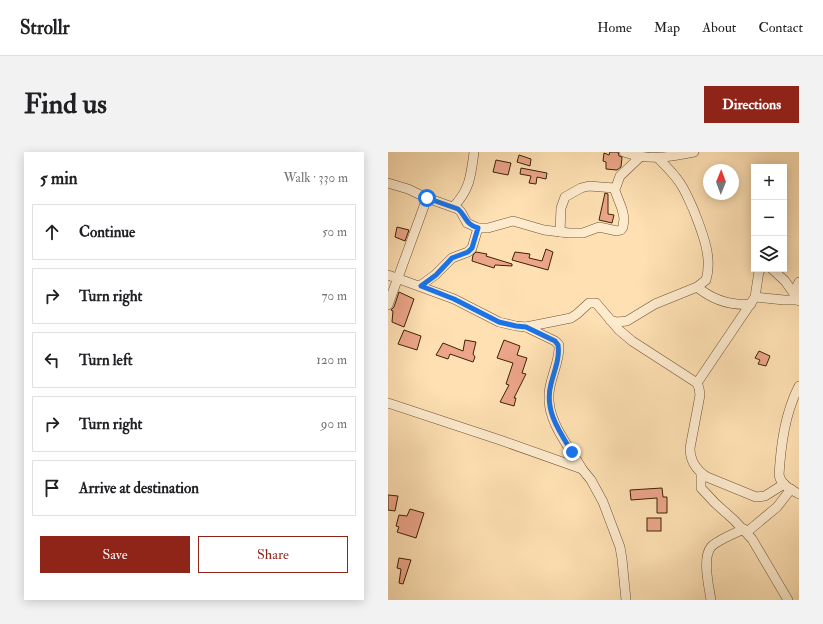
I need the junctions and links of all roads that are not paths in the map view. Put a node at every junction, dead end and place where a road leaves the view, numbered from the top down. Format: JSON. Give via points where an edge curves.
{"nodes":[{"id":1,"x":474,"y":152,"type":"edge"},
{"id":2,"x":624,"y":152,"type":"edge"},
{"id":3,"x":694,"y":152,"type":"edge"},
{"id":4,"x":640,"y":157,"type":"junction"},
{"id":5,"x":658,"y":158,"type":"junction"},
{"id":6,"x":388,"y":183,"type":"edge"},
{"id":7,"x":614,"y":188,"type":"junction"},
{"id":8,"x":427,"y":198,"type":"junction"},
{"id":9,"x":453,"y":207,"type":"junction"},
{"id":10,"x":478,"y":228,"type":"junction"},
{"id":11,"x":560,"y":232,"type":"junction"},
{"id":12,"x":759,"y":272,"type":"edge"},
{"id":13,"x":775,"y":272,"type":"edge"},
{"id":14,"x":388,"y":275,"type":"edge"},
{"id":15,"x":398,"y":278,"type":"junction"},
{"id":16,"x":799,"y":282,"type":"edge"},
{"id":17,"x":421,"y":286,"type":"junction"},
{"id":18,"x":697,"y":287,"type":"junction"},
{"id":19,"x":797,"y":298,"type":"edge"},
{"id":20,"x":753,"y":300,"type":"junction"},
{"id":21,"x":388,"y":305,"type":"edge"},
{"id":22,"x":610,"y":320,"type":"junction"},
{"id":23,"x":526,"y":327,"type":"junction"},
{"id":24,"x":697,"y":383,"type":"junction"},
{"id":25,"x":799,"y":386,"type":"edge"},
{"id":26,"x":388,"y":403,"type":"edge"},
{"id":27,"x":582,"y":469,"type":"junction"},
{"id":28,"x":701,"y":473,"type":"junction"},
{"id":29,"x":791,"y":489,"type":"edge"},
{"id":30,"x":745,"y":531,"type":"junction"},
{"id":31,"x":626,"y":600,"type":"edge"},
{"id":32,"x":711,"y":600,"type":"edge"},
{"id":33,"x":788,"y":600,"type":"edge"}],
"edges":[{"from":1,"to":9,"type":"street","via":[[468,186],[463,197]]},
{"from":2,"to":4,"type":"street"},
{"from":3,"to":5,"type":"street"},
{"from":4,"to":5,"type":"street"},
{"from":4,"to":7,"type":"street","via":[[620,176]]},
{"from":5,"to":18,"type":"street","via":[[681,184],[705,240],[708,254],[707,276]]},
{"from":6,"to":8,"type":"street"},
{"from":7,"to":11,"type":"street","via":[[589,186],[565,197]]},
{"from":7,"to":11,"type":"street","via":[[624,218],[621,230],[599,227],[584,233]]},
{"from":8,"to":9,"type":"street"},
{"from":8,"to":15,"type":"street"},
{"from":9,"to":10,"type":"street","via":[[461,212],[467,223]]},
{"from":10,"to":11,"type":"street","via":[[488,228],[512,221]]},
{"from":10,"to":17,"type":"street","via":[[472,248],[452,258]]},
{"from":12,"to":20,"type":"street"},
{"from":13,"to":19,"type":"street"},
{"from":14,"to":15,"type":"street"},
{"from":15,"to":17,"type":"street"},
{"from":15,"to":21,"type":"street"},
{"from":16,"to":19,"type":"street"},
{"from":17,"to":23,"type":"street","via":[[454,299],[499,322]]},
{"from":18,"to":20,"type":"street","via":[[721,301],[742,305]]},
{"from":18,"to":22,"type":"street","via":[[655,304],[627,321]]},
{"from":19,"to":20,"type":"street"},
{"from":20,"to":24,"type":"street"},
{"from":22,"to":23,"type":"street","via":[[596,303],[592,302],[571,318]]},
{"from":22,"to":24,"type":"street","via":[[632,341]]},
{"from":23,"to":27,"type":"street","via":[[555,341],[558,345],[549,404],[556,426]]},
{"from":24,"to":28,"type":"street","via":[[700,395],[690,455]]},
{"from":25,"to":29,"type":"street","via":[[793,397],[784,432],[779,474],[780,479]]},
{"from":26,"to":27,"type":"street"},
{"from":27,"to":31,"type":"street","via":[[603,502],[620,547]]},
{"from":28,"to":29,"type":"street","via":[[756,497]]},
{"from":28,"to":30,"type":"street","via":[[701,488]]},
{"from":29,"to":30,"type":"street","via":[[777,507]]},
{"from":30,"to":32,"type":"street","via":[[710,548],[706,565]]},
{"from":30,"to":33,"type":"street","via":[[759,549]]}]}
